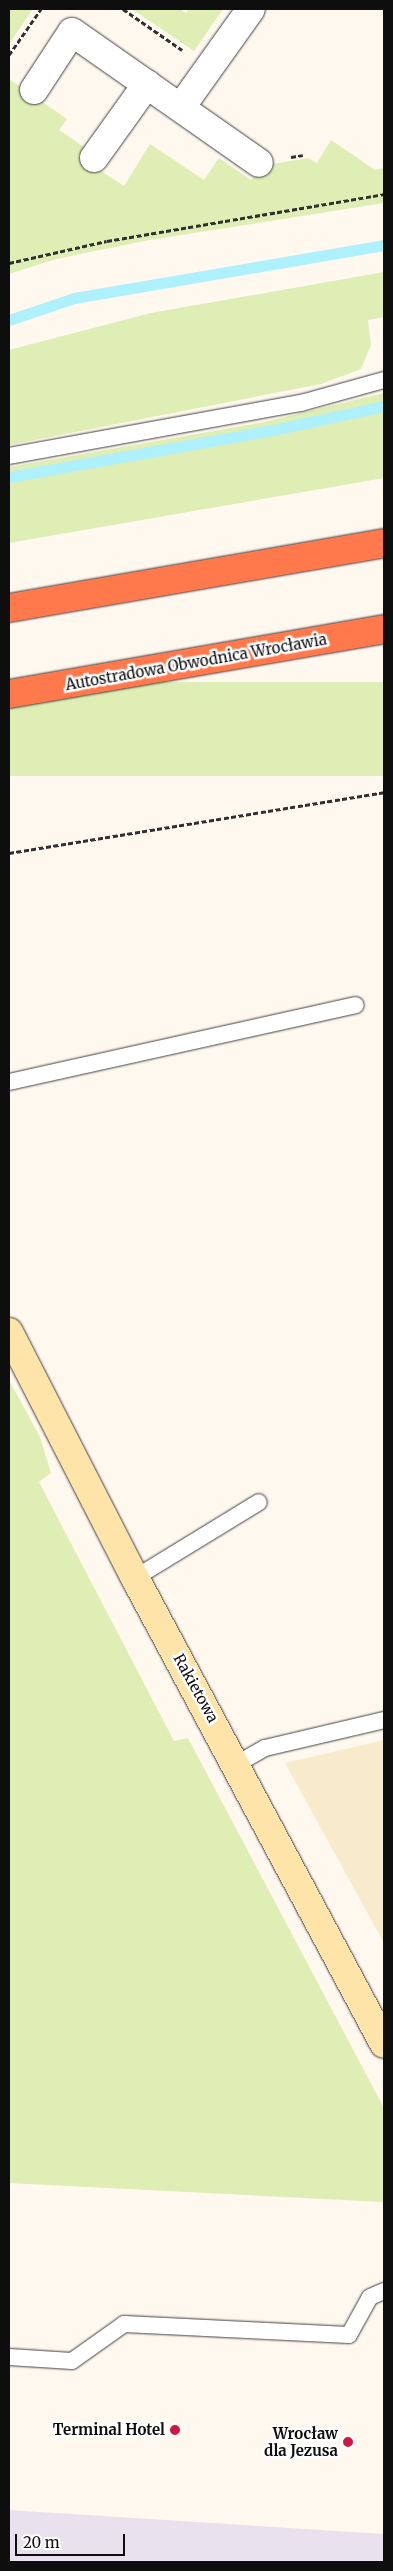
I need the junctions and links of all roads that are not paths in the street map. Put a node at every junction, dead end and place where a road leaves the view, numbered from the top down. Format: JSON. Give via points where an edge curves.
{"nodes":[{"id":1,"x":251,"y":9,"type":"edge"},
{"id":2,"x":147,"y":84,"type":"junction"},
{"id":3,"x":34,"y":90,"type":"dead end"},
{"id":4,"x":181,"y":107,"type":"junction"},
{"id":5,"x":94,"y":158,"type":"dead end"},
{"id":6,"x":259,"y":163,"type":"dead end"},
{"id":7,"x":384,"y":380,"type":"edge"},
{"id":8,"x":9,"y":456,"type":"edge"},
{"id":9,"x":384,"y":543,"type":"edge"},
{"id":10,"x":9,"y":608,"type":"edge"},
{"id":11,"x":384,"y":629,"type":"edge"},
{"id":12,"x":9,"y":694,"type":"edge"},
{"id":13,"x":356,"y":1005,"type":"dead end"},
{"id":14,"x":9,"y":1082,"type":"edge"},
{"id":15,"x":9,"y":1332,"type":"edge"},
{"id":16,"x":259,"y":1502,"type":"dead end"},
{"id":17,"x":135,"y":1578,"type":"junction"},
{"id":18,"x":384,"y":1720,"type":"edge"},
{"id":19,"x":237,"y":1764,"type":"junction"},
{"id":20,"x":384,"y":2044,"type":"edge"},
{"id":21,"x":384,"y":2291,"type":"edge"},
{"id":22,"x":9,"y":2357,"type":"edge"}],
"edges":[{"from":1,"to":4,"type":"street"},
{"from":2,"to":3,"type":"street","via":[[72,32]]},
{"from":2,"to":4,"type":"street"},
{"from":2,"to":5,"type":"street"},
{"from":4,"to":6,"type":"street"},
{"from":7,"to":8,"type":"lane","via":[[301,403]]},
{"from":9,"to":10,"type":"highway"},
{"from":11,"to":12,"type":"highway","name":"Autostradowa Obwodnica Wrocławia"},
{"from":13,"to":14,"type":"lane"},
{"from":15,"to":17,"type":"street","name":"Rakietowa"},
{"from":16,"to":17,"type":"lane"},
{"from":17,"to":19,"type":"street","name":"Rakietowa"},
{"from":18,"to":19,"type":"lane","via":[[265,1748]]},
{"from":19,"to":20,"type":"street","name":"Rakietowa"},
{"from":21,"to":22,"type":"lane","via":[[370,2297],[349,2335],[124,2324],[72,2361]]}]}
